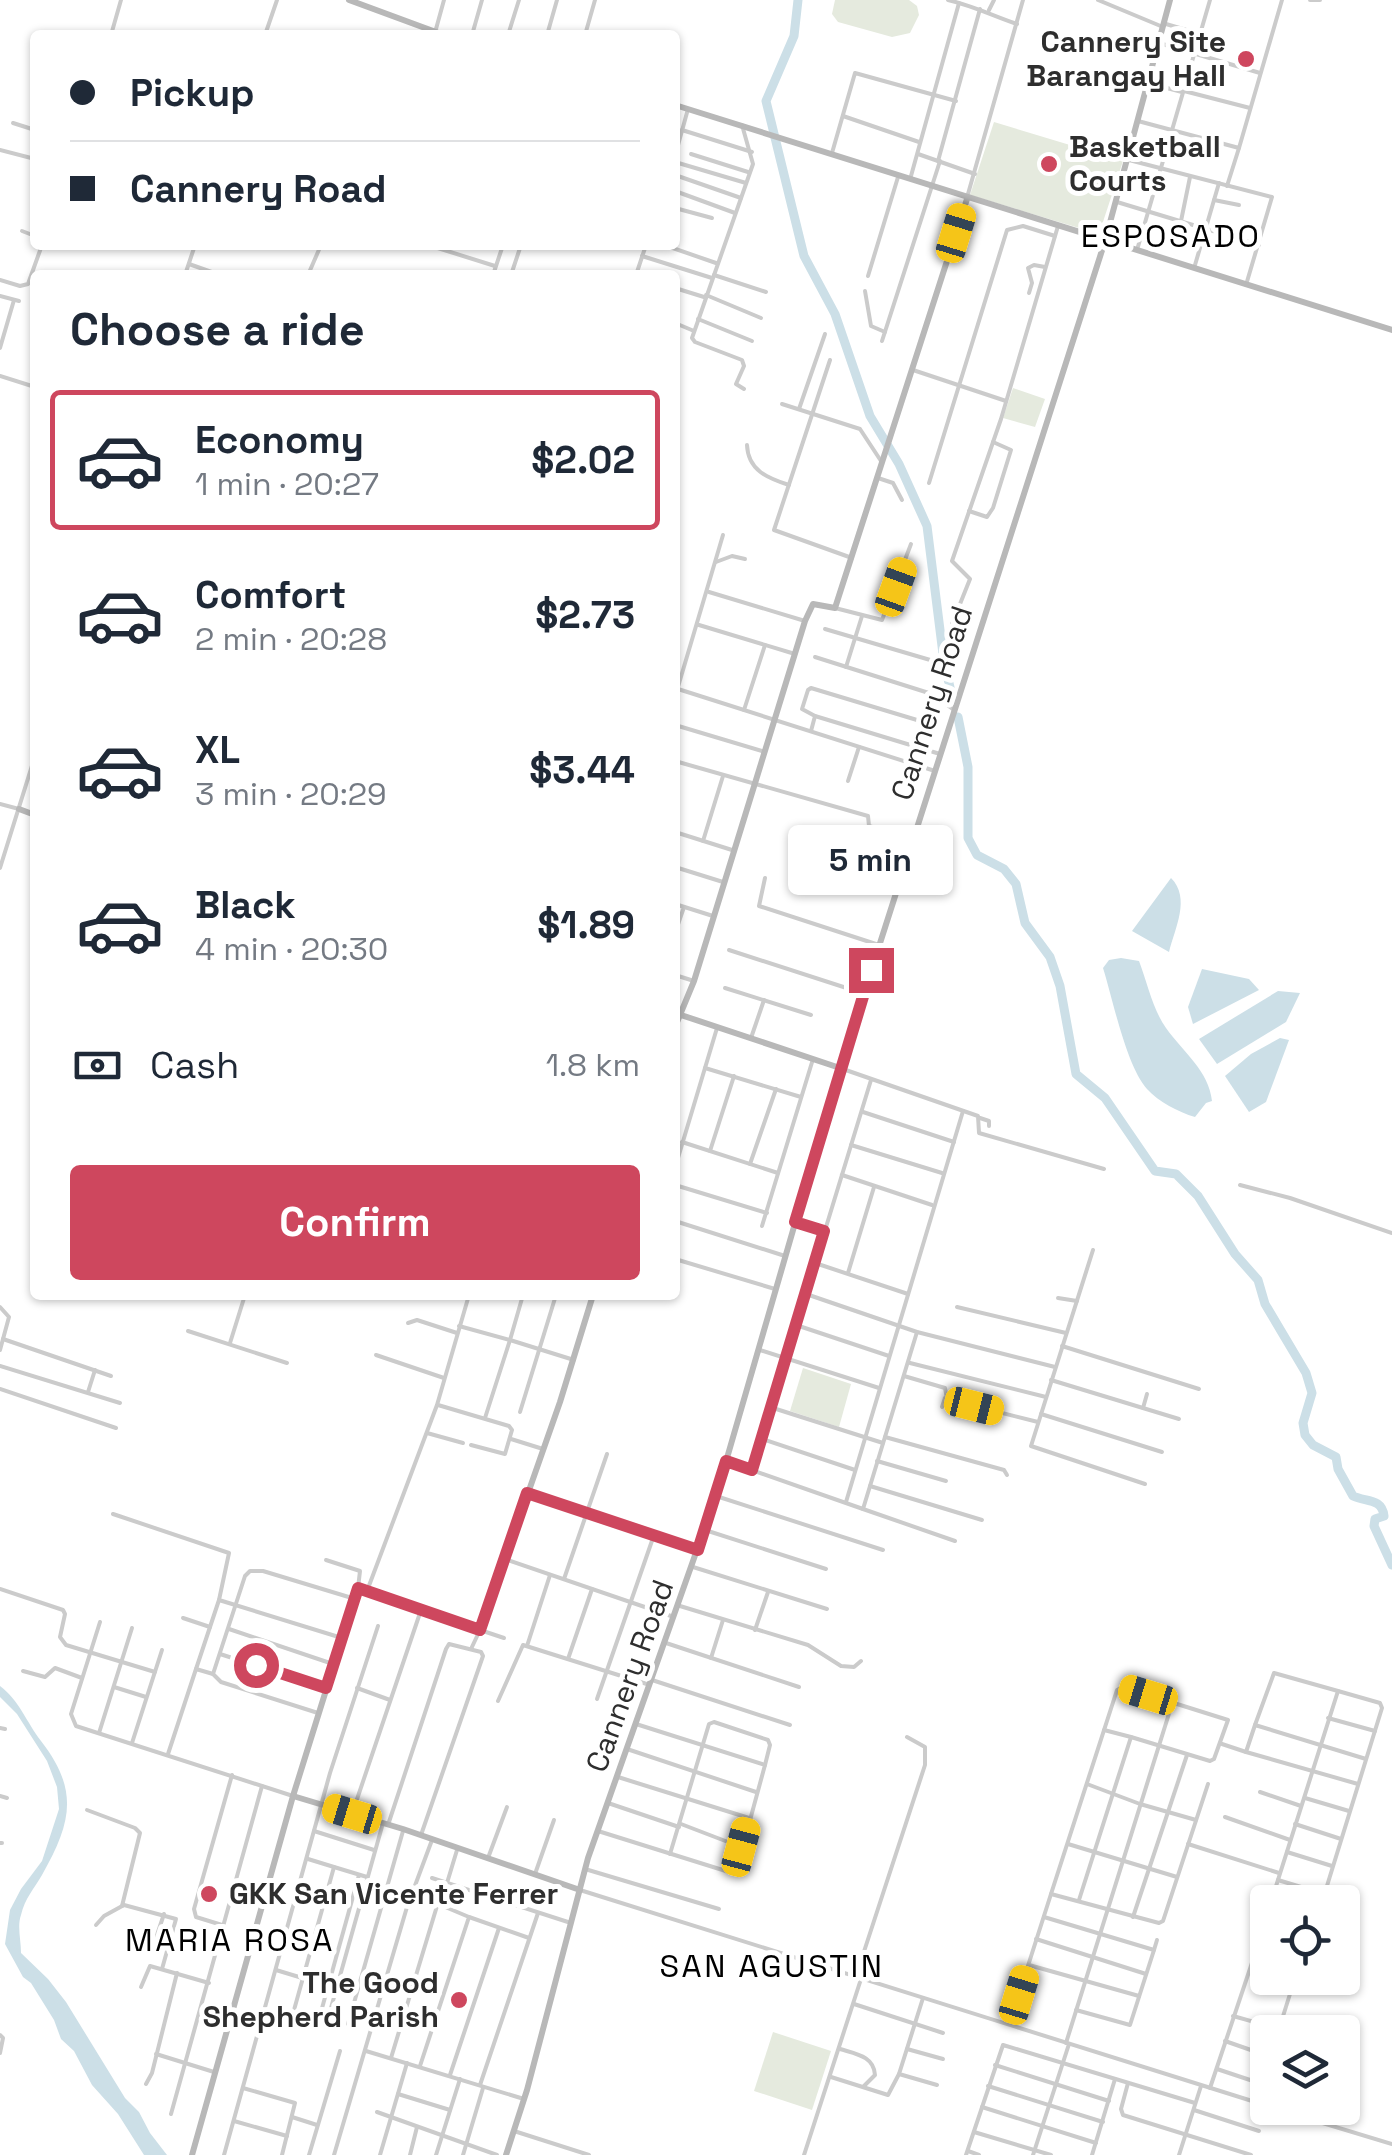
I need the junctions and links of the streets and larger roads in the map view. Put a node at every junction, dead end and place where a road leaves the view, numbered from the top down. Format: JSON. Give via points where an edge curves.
{"nodes":[{"id":1,"x":121,"y":0,"type":"edge"},
{"id":2,"x":276,"y":0,"type":"edge"},
{"id":3,"x":348,"y":0,"type":"edge"},
{"id":4,"x":444,"y":0,"type":"edge"},
{"id":5,"x":482,"y":0,"type":"edge"},
{"id":6,"x":519,"y":0,"type":"edge"},
{"id":7,"x":557,"y":0,"type":"edge"},
{"id":8,"x":595,"y":0,"type":"edge"},
{"id":9,"x":948,"y":0,"type":"edge"},
{"id":10,"x":994,"y":0,"type":"edge"},
{"id":11,"x":1023,"y":0,"type":"edge"},
{"id":12,"x":1098,"y":0,"type":"edge"},
{"id":13,"x":1170,"y":0,"type":"edge"},
{"id":14,"x":1210,"y":0,"type":"edge"},
{"id":15,"x":1282,"y":0,"type":"edge"},
{"id":16,"x":1310,"y":0,"type":"edge"},
{"id":17,"x":1320,"y":0,"type":"edge"},
{"id":18,"x":959,"y":2,"type":"junction"},
{"id":19,"x":980,"y":9,"type":"junction"},
{"id":20,"x":990,"y":10,"type":"junction"},
{"id":21,"x":1017,"y":24,"type":"junction"},
{"id":22,"x":1164,"y":25,"type":"junction"},
{"id":23,"x":112,"y":30,"type":"edge"},
{"id":24,"x":267,"y":30,"type":"edge"},
{"id":25,"x":417,"y":30,"type":"edge"},
{"id":26,"x":435,"y":30,"type":"edge"},
{"id":27,"x":473,"y":30,"type":"edge"},
{"id":28,"x":510,"y":30,"type":"edge"},
{"id":29,"x":548,"y":30,"type":"edge"},
{"id":30,"x":586,"y":30,"type":"edge"},
{"id":31,"x":1200,"y":34,"type":"junction"},
{"id":32,"x":1159,"y":43,"type":"junction"},
{"id":33,"x":1194,"y":53,"type":"junction"},
{"id":34,"x":1260,"y":73,"type":"junction"},
{"id":35,"x":1148,"y":83,"type":"junction"},
{"id":36,"x":1184,"y":92,"type":"junction"},
{"id":37,"x":932,"y":97,"type":"junction"},
{"id":38,"x":956,"y":101,"type":"junction"},
{"id":39,"x":680,"y":107,"type":"edge"},
{"id":40,"x":1250,"y":108,"type":"junction"},
{"id":41,"x":688,"y":109,"type":"junction"},
{"id":42,"x":843,"y":116,"type":"junction"},
{"id":43,"x":1138,"y":120,"type":"junction"},
{"id":44,"x":13,"y":123,"type":"dead end"},
{"id":45,"x":742,"y":126,"type":"junction"},
{"id":46,"x":30,"y":128,"type":"edge"},
{"id":47,"x":682,"y":130,"type":"junction"},
{"id":48,"x":1173,"y":130,"type":"junction"},
{"id":49,"x":680,"y":138,"type":"edge"},
{"id":50,"x":921,"y":142,"type":"junction"},
{"id":51,"x":1239,"y":148,"type":"junction"},
{"id":52,"x":0,"y":150,"type":"edge"},
{"id":53,"x":752,"y":152,"type":"junction"},
{"id":54,"x":832,"y":153,"type":"junction"},
{"id":55,"x":690,"y":154,"type":"dead end"},
{"id":56,"x":918,"y":154,"type":"junction"},
{"id":57,"x":30,"y":158,"type":"edge"},
{"id":58,"x":1129,"y":160,"type":"junction"},
{"id":59,"x":680,"y":161,"type":"edge"},
{"id":60,"x":939,"y":161,"type":"junction"},
{"id":61,"x":1160,"y":169,"type":"junction"},
{"id":62,"x":750,"y":172,"type":"junction"},
{"id":63,"x":975,"y":174,"type":"junction"},
{"id":64,"x":1190,"y":176,"type":"junction"},
{"id":65,"x":680,"y":177,"type":"edge"},
{"id":66,"x":898,"y":177,"type":"junction"},
{"id":67,"x":910,"y":181,"type":"junction"},
{"id":68,"x":746,"y":183,"type":"junction"},
{"id":69,"x":1219,"y":183,"type":"junction"},
{"id":70,"x":1227,"y":186,"type":"junction"},
{"id":71,"x":930,"y":188,"type":"junction"},
{"id":72,"x":680,"y":193,"type":"edge"},
{"id":73,"x":741,"y":198,"type":"junction"},
{"id":74,"x":967,"y":199,"type":"junction"},
{"id":75,"x":1214,"y":200,"type":"junction"},
{"id":76,"x":1116,"y":202,"type":"junction"},
{"id":77,"x":1239,"y":205,"type":"dead end"},
{"id":78,"x":680,"y":209,"type":"edge"},
{"id":79,"x":1148,"y":212,"type":"junction"},
{"id":80,"x":736,"y":214,"type":"junction"},
{"id":81,"x":712,"y":218,"type":"dead end"},
{"id":82,"x":1181,"y":221,"type":"junction"},
{"id":83,"x":1058,"y":226,"type":"junction"},
{"id":84,"x":1206,"y":228,"type":"junction"},
{"id":85,"x":22,"y":232,"type":"dead end"},
{"id":86,"x":30,"y":234,"type":"edge"},
{"id":87,"x":1055,"y":236,"type":"junction"},
{"id":88,"x":1105,"y":241,"type":"junction"},
{"id":89,"x":1259,"y":244,"type":"junction"},
{"id":90,"x":193,"y":250,"type":"edge"},
{"id":91,"x":444,"y":250,"type":"edge"},
{"id":92,"x":501,"y":250,"type":"edge"},
{"id":93,"x":644,"y":250,"type":"edge"},
{"id":94,"x":678,"y":250,"type":"edge"},
{"id":95,"x":1137,"y":250,"type":"junction"},
{"id":96,"x":642,"y":256,"type":"junction"},
{"id":97,"x":189,"y":264,"type":"junction"},
{"id":98,"x":717,"y":264,"type":"junction"},
{"id":99,"x":496,"y":266,"type":"junction"},
{"id":100,"x":1046,"y":267,"type":"junction"},
{"id":101,"x":1194,"y":269,"type":"junction"},
{"id":102,"x":187,"y":270,"type":"edge"},
{"id":103,"x":206,"y":270,"type":"edge"},
{"id":104,"x":494,"y":270,"type":"edge"},
{"id":105,"x":638,"y":270,"type":"edge"},
{"id":106,"x":30,"y":276,"type":"edge"},
{"id":107,"x":713,"y":276,"type":"junction"},
{"id":108,"x":868,"y":276,"type":"dead end"},
{"id":109,"x":0,"y":280,"type":"edge"},
{"id":110,"x":1246,"y":285,"type":"junction"},
{"id":111,"x":680,"y":289,"type":"edge"},
{"id":112,"x":766,"y":292,"type":"dead end"},
{"id":113,"x":864,"y":292,"type":"dead end"},
{"id":114,"x":1030,"y":294,"type":"dead end"},
{"id":115,"x":0,"y":296,"type":"edge"},
{"id":116,"x":705,"y":296,"type":"junction"},
{"id":117,"x":760,"y":318,"type":"dead end"},
{"id":118,"x":698,"y":319,"type":"junction"},
{"id":119,"x":680,"y":324,"type":"edge"},
{"id":120,"x":1392,"y":330,"type":"edge"},
{"id":121,"x":694,"y":331,"type":"junction"},
{"id":122,"x":885,"y":332,"type":"junction"},
{"id":123,"x":825,"y":334,"type":"dead end"},
{"id":124,"x":752,"y":341,"type":"dead end"},
{"id":125,"x":882,"y":342,"type":"dead end"},
{"id":126,"x":0,"y":348,"type":"edge"},
{"id":127,"x":830,"y":360,"type":"dead end"},
{"id":128,"x":913,"y":370,"type":"junction"},
{"id":129,"x":0,"y":376,"type":"edge"},
{"id":130,"x":30,"y":385,"type":"edge"},
{"id":131,"x":960,"y":385,"type":"junction"},
{"id":132,"x":744,"y":390,"type":"dead end"},
{"id":133,"x":1006,"y":401,"type":"junction"},
{"id":134,"x":782,"y":404,"type":"dead end"},
{"id":135,"x":799,"y":408,"type":"junction"},
{"id":136,"x":811,"y":412,"type":"junction"},
{"id":137,"x":993,"y":442,"type":"junction"},
{"id":138,"x":747,"y":444,"type":"dead end"},
{"id":139,"x":882,"y":462,"type":"junction"},
{"id":140,"x":876,"y":477,"type":"junction"},
{"id":141,"x":929,"y":482,"type":"dead end"},
{"id":142,"x":789,"y":485,"type":"junction"},
{"id":143,"x":902,"y":500,"type":"dead end"},
{"id":144,"x":969,"y":511,"type":"junction"},
{"id":145,"x":723,"y":535,"type":"dead end"},
{"id":146,"x":911,"y":544,"type":"dead end"},
{"id":147,"x":852,"y":558,"type":"junction"},
{"id":148,"x":746,"y":560,"type":"dead end"},
{"id":149,"x":716,"y":562,"type":"junction"},
{"id":150,"x":707,"y":592,"type":"junction"},
{"id":151,"x":836,"y":608,"type":"junction"},
{"id":152,"x":862,"y":616,"type":"junction"},
{"id":153,"x":805,"y":621,"type":"junction"},
{"id":154,"x":698,"y":624,"type":"junction"},
{"id":155,"x":952,"y":624,"type":"dead end"},
{"id":156,"x":825,"y":629,"type":"dead end"},
{"id":157,"x":856,"y":638,"type":"junction"},
{"id":158,"x":765,"y":645,"type":"junction"},
{"id":159,"x":795,"y":654,"type":"junction"},
{"id":160,"x":815,"y":657,"type":"dead end"},
{"id":161,"x":937,"y":662,"type":"dead end"},
{"id":162,"x":846,"y":667,"type":"junction"},
{"id":163,"x":680,"y":682,"type":"edge"},
{"id":164,"x":680,"y":690,"type":"edge"},
{"id":165,"x":744,"y":710,"type":"junction"},
{"id":166,"x":954,"y":710,"type":"junction"},
{"id":167,"x":815,"y":716,"type":"junction"},
{"id":168,"x":775,"y":720,"type":"junction"},
{"id":169,"x":917,"y":720,"type":"dead end"},
{"id":170,"x":680,"y":726,"type":"edge"},
{"id":171,"x":810,"y":732,"type":"junction"},
{"id":172,"x":859,"y":747,"type":"junction"},
{"id":173,"x":765,"y":752,"type":"junction"},
{"id":174,"x":940,"y":754,"type":"junction"},
{"id":175,"x":680,"y":762,"type":"edge"},
{"id":176,"x":935,"y":770,"type":"junction"},
{"id":177,"x":30,"y":772,"type":"edge"},
{"id":178,"x":723,"y":776,"type":"junction"},
{"id":179,"x":848,"y":780,"type":"dead end"},
{"id":180,"x":755,"y":785,"type":"junction"},
{"id":181,"x":0,"y":804,"type":"edge"},
{"id":182,"x":18,"y":810,"type":"junction"},
{"id":183,"x":30,"y":814,"type":"edge"},
{"id":184,"x":680,"y":834,"type":"edge"},
{"id":185,"x":913,"y":840,"type":"junction"},
{"id":186,"x":704,"y":841,"type":"junction"},
{"id":187,"x":734,"y":851,"type":"junction"},
{"id":188,"x":0,"y":868,"type":"edge"},
{"id":189,"x":680,"y":870,"type":"edge"},
{"id":190,"x":765,"y":878,"type":"dead end"},
{"id":191,"x":724,"y":883,"type":"junction"},
{"id":192,"x":680,"y":905,"type":"edge"},
{"id":193,"x":684,"y":906,"type":"junction"},
{"id":194,"x":714,"y":916,"type":"junction"},
{"id":195,"x":680,"y":918,"type":"edge"},
{"id":196,"x":879,"y":945,"type":"junction"},
{"id":197,"x":729,"y":950,"type":"dead end"},
{"id":198,"x":680,"y":976,"type":"edge"},
{"id":199,"x":694,"y":980,"type":"junction"},
{"id":200,"x":725,"y":988,"type":"dead end"},
{"id":201,"x":864,"y":994,"type":"junction"},
{"id":202,"x":764,"y":1000,"type":"junction"},
{"id":203,"x":680,"y":1010,"type":"edge"},
{"id":204,"x":680,"y":1015,"type":"edge"},
{"id":205,"x":811,"y":1015,"type":"dead end"},
{"id":206,"x":717,"y":1028,"type":"junction"},
{"id":207,"x":751,"y":1039,"type":"junction"},
{"id":208,"x":813,"y":1059,"type":"junction"},
{"id":209,"x":705,"y":1068,"type":"junction"},
{"id":210,"x":840,"y":1068,"type":"junction"},
{"id":211,"x":734,"y":1076,"type":"junction"},
{"id":212,"x":871,"y":1080,"type":"junction"},
{"id":213,"x":776,"y":1089,"type":"junction"},
{"id":214,"x":801,"y":1097,"type":"junction"},
{"id":215,"x":963,"y":1110,"type":"junction"},
{"id":216,"x":861,"y":1112,"type":"junction"},
{"id":217,"x":980,"y":1118,"type":"junction"},
{"id":218,"x":989,"y":1126,"type":"dead end"},
{"id":219,"x":682,"y":1142,"type":"junction"},
{"id":220,"x":954,"y":1142,"type":"junction"},
{"id":221,"x":851,"y":1144,"type":"junction"},
{"id":222,"x":680,"y":1149,"type":"edge"},
{"id":223,"x":710,"y":1151,"type":"junction"},
{"id":224,"x":750,"y":1164,"type":"junction"},
{"id":225,"x":1104,"y":1169,"type":"dead end"},
{"id":226,"x":779,"y":1173,"type":"junction"},
{"id":227,"x":944,"y":1174,"type":"junction"},
{"id":228,"x":842,"y":1175,"type":"junction"},
{"id":229,"x":875,"y":1185,"type":"junction"},
{"id":230,"x":680,"y":1186,"type":"edge"},
{"id":231,"x":1240,"y":1186,"type":"dead end"},
{"id":232,"x":934,"y":1206,"type":"junction"},
{"id":233,"x":766,"y":1212,"type":"junction"},
{"id":234,"x":795,"y":1222,"type":"junction"},
{"id":235,"x":680,"y":1223,"type":"edge"},
{"id":236,"x":762,"y":1226,"type":"dead end"},
{"id":237,"x":824,"y":1231,"type":"junction"},
{"id":238,"x":1392,"y":1233,"type":"edge"},
{"id":239,"x":1093,"y":1250,"type":"dead end"},
{"id":240,"x":785,"y":1256,"type":"junction"},
{"id":241,"x":680,"y":1260,"type":"edge"},
{"id":242,"x":815,"y":1263,"type":"junction"},
{"id":243,"x":848,"y":1274,"type":"junction"},
{"id":244,"x":775,"y":1289,"type":"junction"},
{"id":245,"x":805,"y":1294,"type":"junction"},
{"id":246,"x":908,"y":1294,"type":"junction"},
{"id":247,"x":1058,"y":1298,"type":"dead end"},
{"id":248,"x":243,"y":1300,"type":"edge"},
{"id":249,"x":467,"y":1300,"type":"edge"},
{"id":250,"x":522,"y":1300,"type":"edge"},
{"id":251,"x":554,"y":1300,"type":"edge"},
{"id":252,"x":592,"y":1300,"type":"edge"},
{"id":253,"x":1077,"y":1301,"type":"junction"},
{"id":254,"x":0,"y":1307,"type":"edge"},
{"id":255,"x":957,"y":1307,"type":"dead end"},
{"id":256,"x":408,"y":1323,"type":"dead end"},
{"id":257,"x":796,"y":1325,"type":"junction"},
{"id":258,"x":459,"y":1326,"type":"junction"},
{"id":259,"x":898,"y":1326,"type":"junction"},
{"id":260,"x":188,"y":1331,"type":"dead end"},
{"id":261,"x":917,"y":1332,"type":"junction"},
{"id":262,"x":457,"y":1333,"type":"junction"},
{"id":263,"x":1066,"y":1333,"type":"junction"},
{"id":264,"x":3,"y":1340,"type":"junction"},
{"id":265,"x":510,"y":1340,"type":"junction"},
{"id":266,"x":230,"y":1344,"type":"junction"},
{"id":267,"x":1062,"y":1346,"type":"junction"},
{"id":268,"x":758,"y":1349,"type":"junction"},
{"id":269,"x":0,"y":1350,"type":"edge"},
{"id":270,"x":539,"y":1350,"type":"junction"},
{"id":271,"x":376,"y":1354,"type":"dead end"},
{"id":272,"x":889,"y":1356,"type":"junction"},
{"id":273,"x":786,"y":1357,"type":"junction"},
{"id":274,"x":574,"y":1360,"type":"junction"},
{"id":275,"x":287,"y":1362,"type":"dead end"},
{"id":276,"x":908,"y":1362,"type":"junction"},
{"id":277,"x":0,"y":1366,"type":"edge"},
{"id":278,"x":1056,"y":1367,"type":"junction"},
{"id":279,"x":95,"y":1370,"type":"junction"},
{"id":280,"x":111,"y":1376,"type":"dead end"},
{"id":281,"x":904,"y":1376,"type":"junction"},
{"id":282,"x":444,"y":1378,"type":"junction"},
{"id":283,"x":1051,"y":1380,"type":"junction"},
{"id":284,"x":880,"y":1388,"type":"junction"},
{"id":285,"x":1199,"y":1388,"type":"dead end"},
{"id":286,"x":0,"y":1389,"type":"edge"},
{"id":287,"x":88,"y":1392,"type":"junction"},
{"id":288,"x":1148,"y":1394,"type":"dead end"},
{"id":289,"x":1046,"y":1397,"type":"junction"},
{"id":290,"x":945,"y":1398,"type":"junction"},
{"id":291,"x":120,"y":1403,"type":"dead end"},
{"id":292,"x":437,"y":1405,"type":"junction"},
{"id":293,"x":942,"y":1407,"type":"dead end"},
{"id":294,"x":772,"y":1408,"type":"junction"},
{"id":295,"x":1143,"y":1408,"type":"junction"},
{"id":296,"x":520,"y":1412,"type":"dead end"},
{"id":297,"x":1040,"y":1414,"type":"junction"},
{"id":298,"x":486,"y":1418,"type":"junction"},
{"id":299,"x":1179,"y":1419,"type":"dead end"},
{"id":300,"x":1038,"y":1422,"type":"junction"},
{"id":301,"x":116,"y":1428,"type":"dead end"},
{"id":302,"x":427,"y":1433,"type":"junction"},
{"id":303,"x":511,"y":1438,"type":"junction"},
{"id":304,"x":762,"y":1438,"type":"junction"},
{"id":305,"x":865,"y":1438,"type":"junction"},
{"id":306,"x":884,"y":1440,"type":"junction"},
{"id":307,"x":463,"y":1443,"type":"dead end"},
{"id":308,"x":470,"y":1445,"type":"dead end"},
{"id":309,"x":542,"y":1449,"type":"junction"},
{"id":310,"x":1162,"y":1452,"type":"dead end"},
{"id":311,"x":606,"y":1454,"type":"dead end"},
{"id":312,"x":726,"y":1461,"type":"junction"},
{"id":313,"x":878,"y":1461,"type":"junction"},
{"id":314,"x":752,"y":1470,"type":"junction"},
{"id":315,"x":855,"y":1470,"type":"junction"},
{"id":316,"x":1007,"y":1475,"type":"dead end"},
{"id":317,"x":946,"y":1481,"type":"dead end"},
{"id":318,"x":1145,"y":1484,"type":"dead end"},
{"id":319,"x":870,"y":1486,"type":"junction"},
{"id":320,"x":527,"y":1493,"type":"junction"},
{"id":321,"x":716,"y":1496,"type":"junction"},
{"id":322,"x":846,"y":1502,"type":"junction"},
{"id":323,"x":863,"y":1508,"type":"junction"},
{"id":324,"x":588,"y":1513,"type":"junction"},
{"id":325,"x":113,"y":1514,"type":"dead end"},
{"id":326,"x":982,"y":1520,"type":"dead end"},
{"id":327,"x":705,"y":1530,"type":"junction"},
{"id":328,"x":654,"y":1536,"type":"junction"},
{"id":329,"x":955,"y":1541,"type":"dead end"},
{"id":330,"x":698,"y":1550,"type":"junction"},
{"id":331,"x":883,"y":1550,"type":"dead end"},
{"id":332,"x":505,"y":1559,"type":"junction"},
{"id":333,"x":326,"y":1560,"type":"dead end"},
{"id":334,"x":692,"y":1567,"type":"junction"},
{"id":335,"x":826,"y":1569,"type":"dead end"},
{"id":336,"x":550,"y":1575,"type":"junction"},
{"id":337,"x":564,"y":1580,"type":"junction"},
{"id":338,"x":358,"y":1588,"type":"junction"},
{"id":339,"x":0,"y":1589,"type":"edge"},
{"id":340,"x":592,"y":1590,"type":"junction"},
{"id":341,"x":367,"y":1591,"type":"junction"},
{"id":342,"x":768,"y":1592,"type":"junction"},
{"id":343,"x":354,"y":1598,"type":"junction"},
{"id":344,"x":219,"y":1600,"type":"junction"},
{"id":345,"x":631,"y":1602,"type":"junction"},
{"id":346,"x":235,"y":1605,"type":"junction"},
{"id":347,"x":679,"y":1605,"type":"junction"},
{"id":348,"x":827,"y":1609,"type":"dead end"},
{"id":349,"x":421,"y":1610,"type":"junction"},
{"id":350,"x":183,"y":1618,"type":"dead end"},
{"id":351,"x":674,"y":1618,"type":"junction"},
{"id":352,"x":723,"y":1620,"type":"junction"},
{"id":353,"x":100,"y":1622,"type":"dead end"},
{"id":354,"x":210,"y":1626,"type":"junction"},
{"id":355,"x":378,"y":1626,"type":"dead end"},
{"id":356,"x":132,"y":1628,"type":"dead end"},
{"id":357,"x":228,"y":1629,"type":"junction"},
{"id":358,"x":480,"y":1630,"type":"junction"},
{"id":359,"x":755,"y":1631,"type":"junction"},
{"id":360,"x":342,"y":1638,"type":"junction"},
{"id":361,"x":504,"y":1638,"type":"dead end"},
{"id":362,"x":665,"y":1642,"type":"junction"},
{"id":363,"x":527,"y":1646,"type":"junction"},
{"id":364,"x":471,"y":1649,"type":"junction"},
{"id":365,"x":162,"y":1650,"type":"dead end"},
{"id":366,"x":91,"y":1651,"type":"junction"},
{"id":367,"x":220,"y":1654,"type":"junction"},
{"id":368,"x":711,"y":1658,"type":"junction"},
{"id":369,"x":568,"y":1659,"type":"junction"},
{"id":370,"x":121,"y":1661,"type":"junction"},
{"id":371,"x":860,"y":1661,"type":"dead end"},
{"id":372,"x":334,"y":1664,"type":"junction"},
{"id":373,"x":196,"y":1669,"type":"junction"},
{"id":374,"x":23,"y":1671,"type":"dead end"},
{"id":375,"x":154,"y":1672,"type":"junction"},
{"id":376,"x":605,"y":1672,"type":"junction"},
{"id":377,"x":213,"y":1674,"type":"junction"},
{"id":378,"x":83,"y":1678,"type":"junction"},
{"id":379,"x":651,"y":1683,"type":"junction"},
{"id":380,"x":114,"y":1687,"type":"junction"},
{"id":381,"x":799,"y":1687,"type":"dead end"},
{"id":382,"x":326,"y":1688,"type":"junction"},
{"id":383,"x":357,"y":1688,"type":"junction"},
{"id":384,"x":1338,"y":1691,"type":"junction"},
{"id":385,"x":146,"y":1697,"type":"junction"},
{"id":386,"x":596,"y":1698,"type":"dead end"},
{"id":387,"x":390,"y":1700,"type":"junction"},
{"id":388,"x":498,"y":1701,"type":"dead end"},
{"id":389,"x":1173,"y":1703,"type":"junction"},
{"id":390,"x":1232,"y":1710,"type":"dead end"},
{"id":391,"x":318,"y":1713,"type":"junction"},
{"id":392,"x":1328,"y":1718,"type":"junction"},
{"id":393,"x":1228,"y":1720,"type":"junction"},
{"id":394,"x":636,"y":1724,"type":"junction"},
{"id":395,"x":1255,"y":1724,"type":"junction"},
{"id":396,"x":790,"y":1725,"type":"dead end"},
{"id":397,"x":1104,"y":1730,"type":"junction"},
{"id":398,"x":1375,"y":1732,"type":"junction"},
{"id":399,"x":99,"y":1734,"type":"junction"},
{"id":400,"x":1131,"y":1737,"type":"junction"},
{"id":401,"x":907,"y":1738,"type":"dead end"},
{"id":402,"x":132,"y":1743,"type":"junction"},
{"id":403,"x":1221,"y":1744,"type":"junction"},
{"id":404,"x":1320,"y":1745,"type":"junction"},
{"id":405,"x":704,"y":1746,"type":"junction"},
{"id":406,"x":1159,"y":1746,"type":"junction"},
{"id":407,"x":627,"y":1750,"type":"junction"},
{"id":408,"x":1246,"y":1752,"type":"junction"},
{"id":409,"x":168,"y":1754,"type":"junction"},
{"id":410,"x":1187,"y":1755,"type":"junction"},
{"id":411,"x":1366,"y":1758,"type":"junction"},
{"id":412,"x":765,"y":1765,"type":"junction"},
{"id":413,"x":1312,"y":1770,"type":"junction"},
{"id":414,"x":696,"y":1772,"type":"junction"},
{"id":415,"x":232,"y":1775,"type":"junction"},
{"id":416,"x":618,"y":1777,"type":"junction"},
{"id":417,"x":1087,"y":1784,"type":"junction"},
{"id":418,"x":1208,"y":1784,"type":"dead end"},
{"id":419,"x":1358,"y":1784,"type":"junction"},
{"id":420,"x":262,"y":1786,"type":"junction"},
{"id":421,"x":757,"y":1792,"type":"junction"},
{"id":422,"x":1260,"y":1792,"type":"dead end"},
{"id":423,"x":1114,"y":1795,"type":"junction"},
{"id":424,"x":0,"y":1796,"type":"edge"},
{"id":425,"x":294,"y":1796,"type":"junction"},
{"id":426,"x":7,"y":1798,"type":"dead end"},
{"id":427,"x":1303,"y":1798,"type":"junction"},
{"id":428,"x":688,"y":1799,"type":"junction"},
{"id":429,"x":321,"y":1804,"type":"junction"},
{"id":430,"x":608,"y":1804,"type":"junction"},
{"id":431,"x":1140,"y":1804,"type":"junction"},
{"id":432,"x":507,"y":1806,"type":"dead end"},
{"id":433,"x":1302,"y":1806,"type":"junction"},
{"id":434,"x":87,"y":1810,"type":"dead end"},
{"id":435,"x":1348,"y":1811,"type":"junction"},
{"id":436,"x":1168,"y":1812,"type":"junction"},
{"id":437,"x":352,"y":1814,"type":"junction"},
{"id":438,"x":1225,"y":1817,"type":"dead end"},
{"id":439,"x":749,"y":1818,"type":"junction"},
{"id":440,"x":554,"y":1820,"type":"dead end"},
{"id":441,"x":1196,"y":1820,"type":"junction"},
{"id":442,"x":385,"y":1824,"type":"junction"},
{"id":443,"x":1296,"y":1824,"type":"junction"},
{"id":444,"x":680,"y":1826,"type":"junction"},
{"id":445,"x":403,"y":1829,"type":"junction"},
{"id":446,"x":598,"y":1830,"type":"junction"},
{"id":447,"x":314,"y":1832,"type":"junction"},
{"id":448,"x":421,"y":1835,"type":"junction"},
{"id":449,"x":432,"y":1839,"type":"junction"},
{"id":450,"x":1290,"y":1840,"type":"junction"},
{"id":451,"x":1341,"y":1840,"type":"junction"},
{"id":452,"x":1068,"y":1844,"type":"junction"},
{"id":453,"x":1188,"y":1844,"type":"junction"},
{"id":454,"x":741,"y":1847,"type":"junction"},
{"id":455,"x":458,"y":1848,"type":"junction"},
{"id":456,"x":374,"y":1850,"type":"junction"},
{"id":457,"x":1286,"y":1852,"type":"junction"},
{"id":458,"x":1094,"y":1853,"type":"junction"},
{"id":459,"x":670,"y":1854,"type":"junction"},
{"id":460,"x":306,"y":1858,"type":"junction"},
{"id":461,"x":488,"y":1858,"type":"junction"},
{"id":462,"x":1121,"y":1862,"type":"junction"},
{"id":463,"x":1332,"y":1866,"type":"junction"},
{"id":464,"x":334,"y":1867,"type":"junction"},
{"id":465,"x":586,"y":1869,"type":"junction"},
{"id":466,"x":1150,"y":1869,"type":"junction"},
{"id":467,"x":535,"y":1874,"type":"junction"},
{"id":468,"x":359,"y":1875,"type":"junction"},
{"id":469,"x":1279,"y":1876,"type":"junction"},
{"id":470,"x":367,"y":1877,"type":"junction"},
{"id":471,"x":1178,"y":1877,"type":"junction"},
{"id":472,"x":432,"y":1878,"type":"dead end"},
{"id":473,"x":447,"y":1883,"type":"junction"},
{"id":474,"x":1276,"y":1885,"type":"edge"},
{"id":475,"x":1302,"y":1885,"type":"edge"},
{"id":476,"x":1327,"y":1885,"type":"edge"},
{"id":477,"x":580,"y":1890,"type":"junction"},
{"id":478,"x":412,"y":1893,"type":"junction"},
{"id":479,"x":1051,"y":1894,"type":"junction"},
{"id":480,"x":1079,"y":1900,"type":"junction"},
{"id":481,"x":122,"y":1906,"type":"junction"},
{"id":482,"x":437,"y":1906,"type":"junction"},
{"id":483,"x":1107,"y":1908,"type":"junction"},
{"id":484,"x":719,"y":1910,"type":"dead end"},
{"id":485,"x":538,"y":1913,"type":"junction"},
{"id":486,"x":164,"y":1914,"type":"junction"},
{"id":487,"x":469,"y":1917,"type":"junction"},
{"id":488,"x":1044,"y":1917,"type":"junction"},
{"id":489,"x":1133,"y":1917,"type":"junction"},
{"id":490,"x":571,"y":1924,"type":"junction"},
{"id":491,"x":96,"y":1925,"type":"dead end"},
{"id":492,"x":224,"y":1926,"type":"junction"},
{"id":493,"x":499,"y":1928,"type":"junction"},
{"id":494,"x":1100,"y":1934,"type":"junction"},
{"id":495,"x":529,"y":1938,"type":"junction"},
{"id":496,"x":1036,"y":1939,"type":"junction"},
{"id":497,"x":1157,"y":1940,"type":"dead end"},
{"id":498,"x":152,"y":1950,"type":"dead end"},
{"id":499,"x":1154,"y":1950,"type":"junction"},
{"id":500,"x":1092,"y":1957,"type":"junction"},
{"id":501,"x":1028,"y":1965,"type":"junction"},
{"id":502,"x":1250,"y":1967,"type":"edge"},
{"id":503,"x":162,"y":1968,"type":"junction"},
{"id":504,"x":276,"y":1970,"type":"junction"},
{"id":505,"x":178,"y":1973,"type":"junction"},
{"id":506,"x":1147,"y":1974,"type":"junction"},
{"id":507,"x":859,"y":1977,"type":"junction"},
{"id":508,"x":304,"y":1978,"type":"junction"},
{"id":509,"x":1084,"y":1980,"type":"junction"},
{"id":510,"x":208,"y":1983,"type":"junction"},
{"id":511,"x":330,"y":1985,"type":"junction"},
{"id":512,"x":141,"y":1987,"type":"dead end"},
{"id":513,"x":338,"y":1987,"type":"junction"},
{"id":514,"x":355,"y":1994,"type":"junction"},
{"id":515,"x":1139,"y":1996,"type":"junction"},
{"id":516,"x":923,"y":1998,"type":"junction"},
{"id":517,"x":854,"y":2004,"type":"junction"},
{"id":518,"x":294,"y":2010,"type":"dead end"},
{"id":519,"x":1075,"y":2010,"type":"junction"},
{"id":520,"x":329,"y":2016,"type":"dead end"},
{"id":521,"x":1234,"y":2016,"type":"junction"},
{"id":522,"x":320,"y":2018,"type":"dead end"},
{"id":523,"x":1250,"y":2021,"type":"edge"},
{"id":524,"x":348,"y":2024,"type":"dead end"},
{"id":525,"x":914,"y":2024,"type":"junction"},
{"id":526,"x":1010,"y":2024,"type":"junction"},
{"id":527,"x":944,"y":2034,"type":"dead end"},
{"id":528,"x":1,"y":2036,"type":"edge"},
{"id":529,"x":1225,"y":2041,"type":"junction"},
{"id":530,"x":1067,"y":2044,"type":"junction"},
{"id":531,"x":840,"y":2049,"type":"junction"},
{"id":532,"x":907,"y":2049,"type":"junction"},
{"id":533,"x":364,"y":2050,"type":"junction"},
{"id":534,"x":1250,"y":2050,"type":"edge"},
{"id":535,"x":340,"y":2051,"type":"dead end"},
{"id":536,"x":0,"y":2053,"type":"edge"},
{"id":537,"x":156,"y":2054,"type":"junction"},
{"id":538,"x":391,"y":2058,"type":"junction"},
{"id":539,"x":943,"y":2059,"type":"dead end"},
{"id":540,"x":407,"y":2062,"type":"junction"},
{"id":541,"x":186,"y":2064,"type":"junction"},
{"id":542,"x":1062,"y":2064,"type":"junction"},
{"id":543,"x":995,"y":2065,"type":"junction"},
{"id":544,"x":420,"y":2066,"type":"junction"},
{"id":545,"x":1217,"y":2069,"type":"junction"},
{"id":546,"x":216,"y":2072,"type":"junction"},
{"id":547,"x":899,"y":2074,"type":"junction"},
{"id":548,"x":450,"y":2076,"type":"junction"},
{"id":549,"x":830,"y":2077,"type":"junction"},
{"id":550,"x":460,"y":2079,"type":"junction"},
{"id":551,"x":1115,"y":2079,"type":"junction"},
{"id":552,"x":1250,"y":2080,"type":"edge"},
{"id":553,"x":1128,"y":2083,"type":"junction"},
{"id":554,"x":146,"y":2084,"type":"dead end"},
{"id":555,"x":1055,"y":2084,"type":"junction"},
{"id":556,"x":937,"y":2085,"type":"dead end"},
{"id":557,"x":482,"y":2086,"type":"junction"},
{"id":558,"x":988,"y":2086,"type":"junction"},
{"id":559,"x":1202,"y":2086,"type":"junction"},
{"id":560,"x":862,"y":2087,"type":"junction"},
{"id":561,"x":243,"y":2088,"type":"junction"},
{"id":562,"x":1210,"y":2088,"type":"junction"},
{"id":563,"x":398,"y":2094,"type":"junction"},
{"id":564,"x":524,"y":2098,"type":"junction"},
{"id":565,"x":1109,"y":2101,"type":"junction"},
{"id":566,"x":1250,"y":2101,"type":"edge"},
{"id":567,"x":1196,"y":2103,"type":"junction"},
{"id":568,"x":1050,"y":2105,"type":"junction"},
{"id":569,"x":982,"y":2106,"type":"junction"},
{"id":570,"x":450,"y":2110,"type":"junction"},
{"id":571,"x":1194,"y":2110,"type":"junction"},
{"id":572,"x":376,"y":2112,"type":"dead end"},
{"id":573,"x":171,"y":2114,"type":"dead end"},
{"id":574,"x":391,"y":2117,"type":"junction"},
{"id":575,"x":292,"y":2118,"type":"junction"},
{"id":576,"x":234,"y":2121,"type":"junction"},
{"id":577,"x":1103,"y":2122,"type":"junction"},
{"id":578,"x":318,"y":2125,"type":"junction"},
{"id":579,"x":1329,"y":2125,"type":"edge"},
{"id":580,"x":1043,"y":2126,"type":"junction"},
{"id":581,"x":418,"y":2127,"type":"junction"},
{"id":582,"x":1259,"y":2131,"type":"dead end"},
{"id":583,"x":514,"y":2132,"type":"junction"},
{"id":584,"x":974,"y":2132,"type":"junction"},
{"id":585,"x":1186,"y":2133,"type":"junction"},
{"id":586,"x":441,"y":2135,"type":"junction"},
{"id":587,"x":288,"y":2136,"type":"junction"},
{"id":588,"x":1096,"y":2142,"type":"junction"},
{"id":589,"x":1392,"y":2144,"type":"edge"},
{"id":590,"x":466,"y":2145,"type":"junction"},
{"id":591,"x":1034,"y":2152,"type":"edge"},
{"id":592,"x":967,"y":2153,"type":"edge"},
{"id":593,"x":192,"y":2155,"type":"edge"},
{"id":594,"x":224,"y":2155,"type":"edge"},
{"id":595,"x":282,"y":2155,"type":"edge"},
{"id":596,"x":309,"y":2155,"type":"edge"},
{"id":597,"x":334,"y":2155,"type":"edge"},
{"id":598,"x":380,"y":2155,"type":"edge"},
{"id":599,"x":410,"y":2155,"type":"edge"},
{"id":600,"x":436,"y":2155,"type":"edge"},
{"id":601,"x":463,"y":2155,"type":"edge"},
{"id":602,"x":497,"y":2155,"type":"edge"},
{"id":603,"x":506,"y":2155,"type":"edge"},
{"id":604,"x":589,"y":2155,"type":"edge"},
{"id":605,"x":804,"y":2155,"type":"edge"},
{"id":606,"x":978,"y":2155,"type":"edge"},
{"id":607,"x":1050,"y":2155,"type":"edge"},
{"id":608,"x":1092,"y":2155,"type":"edge"},
{"id":609,"x":1179,"y":2155,"type":"edge"},
{"id":610,"x":1251,"y":2155,"type":"edge"}],
"edges":[{"from":1,"to":23,"type":"street"},
{"from":2,"to":24,"type":"street"},
{"from":3,"to":25,"type":"street"},
{"from":4,"to":26,"type":"street"},
{"from":5,"to":27,"type":"street"},
{"from":6,"to":28,"type":"street"},
{"from":7,"to":29,"type":"street"},
{"from":8,"to":30,"type":"street"},
{"from":9,"to":18,"type":"street"},
{"from":10,"to":20,"type":"street"},
{"from":11,"to":21,"type":"street"},
{"from":12,"to":22,"type":"street"},
{"from":13,"to":22,"type":"street","name":"Cannery Road"},
{"from":14,"to":31,"type":"street"},
{"from":15,"to":34,"type":"street"},
{"from":16,"to":17,"type":"street"},
{"from":18,"to":19,"type":"street"},
{"from":18,"to":37,"type":"street"},
{"from":19,"to":20,"type":"street"},
{"from":19,"to":38,"type":"street"},
{"from":20,"to":21,"type":"street"},
{"from":21,"to":63,"type":"street"},
{"from":22,"to":31,"type":"street"},
{"from":22,"to":32,"type":"street","name":"Cannery Road"},
{"from":31,"to":33,"type":"street"},
{"from":32,"to":33,"type":"street"},
{"from":32,"to":35,"type":"street","name":"Cannery Road"},
{"from":33,"to":34,"type":"street"},
{"from":33,"to":36,"type":"street"},
{"from":34,"to":40,"type":"street"},
{"from":35,"to":36,"type":"street"},
{"from":35,"to":43,"type":"street","name":"Cannery Road"},
{"from":36,"to":40,"type":"street"},
{"from":36,"to":48,"type":"street"},
{"from":37,"to":38,"type":"street"},
{"from":37,"to":42,"type":"street","via":[[854,72]]},
{"from":37,"to":50,"type":"street"},
{"from":38,"to":60,"type":"street"},
{"from":39,"to":41,"type":"street"},
{"from":40,"to":51,"type":"street"},
{"from":41,"to":45,"type":"street"},
{"from":41,"to":47,"type":"street"},
{"from":42,"to":50,"type":"street"},
{"from":42,"to":54,"type":"street"},
{"from":43,"to":48,"type":"street"},
{"from":43,"to":58,"type":"street","name":"Cannery Road"},
{"from":44,"to":46,"type":"street"},
{"from":45,"to":53,"type":"street"},
{"from":45,"to":54,"type":"street"},
{"from":47,"to":49,"type":"street"},
{"from":47,"to":53,"type":"street"},
{"from":48,"to":51,"type":"street"},
{"from":48,"to":61,"type":"street"},
{"from":50,"to":56,"type":"street"},
{"from":51,"to":70,"type":"street"},
{"from":52,"to":57,"type":"street"},
{"from":53,"to":62,"type":"street"},
{"from":54,"to":66,"type":"street"},
{"from":55,"to":62,"type":"street"},
{"from":56,"to":60,"type":"street"},
{"from":56,"to":67,"type":"street"},
{"from":58,"to":61,"type":"street"},
{"from":58,"to":76,"type":"street","name":"Cannery Road"},
{"from":59,"to":68,"type":"street"},
{"from":60,"to":63,"type":"street"},
{"from":60,"to":71,"type":"street"},
{"from":61,"to":64,"type":"street"},
{"from":61,"to":79,"type":"street"},
{"from":62,"to":68,"type":"street"},
{"from":63,"to":74,"type":"street"},
{"from":64,"to":69,"type":"street"},
{"from":64,"to":82,"type":"street"},
{"from":65,"to":73,"type":"street"},
{"from":66,"to":67,"type":"street"},
{"from":66,"to":108,"type":"street"},
{"from":67,"to":71,"type":"street"},
{"from":68,"to":73,"type":"street"},
{"from":69,"to":70,"type":"street"},
{"from":69,"to":75,"type":"street"},
{"from":70,"to":89,"type":"street","via":[[1273,198]]},
{"from":71,"to":74,"type":"street"},
{"from":71,"to":122,"type":"street"},
{"from":72,"to":80,"type":"street"},
{"from":73,"to":80,"type":"street"},
{"from":74,"to":83,"type":"street"},
{"from":74,"to":128,"type":"street"},
{"from":75,"to":77,"type":"street"},
{"from":75,"to":84,"type":"street"},
{"from":76,"to":79,"type":"street"},
{"from":76,"to":88,"type":"street","name":"Cannery Road"},
{"from":78,"to":81,"type":"street"},
{"from":79,"to":82,"type":"street"},
{"from":79,"to":95,"type":"street"},
{"from":80,"to":98,"type":"street"},
{"from":82,"to":84,"type":"street"},
{"from":83,"to":87,"type":"street"},
{"from":83,"to":88,"type":"street"},
{"from":84,"to":89,"type":"street"},
{"from":84,"to":101,"type":"street"},
{"from":85,"to":86,"type":"street"},
{"from":87,"to":100,"type":"street"},
{"from":87,"to":131,"type":"street","via":[[1022,226],[1007,230]]},
{"from":88,"to":95,"type":"street"},
{"from":88,"to":166,"type":"street","name":"Cannery Road"},
{"from":89,"to":110,"type":"street"},
{"from":90,"to":97,"type":"street"},
{"from":91,"to":99,"type":"street"},
{"from":92,"to":99,"type":"street"},
{"from":93,"to":96,"type":"street"},
{"from":94,"to":98,"type":"street"},
{"from":95,"to":101,"type":"street"},
{"from":96,"to":105,"type":"street"},
{"from":96,"to":107,"type":"street"},
{"from":97,"to":102,"type":"street"},
{"from":97,"to":103,"type":"street"},
{"from":98,"to":107,"type":"street"},
{"from":99,"to":104,"type":"street"},
{"from":100,"to":114,"type":"street","via":[[1028,268]]},
{"from":100,"to":133,"type":"street"},
{"from":101,"to":110,"type":"street"},
{"from":106,"to":109,"type":"street","via":[[26,286]]},
{"from":107,"to":112,"type":"street"},
{"from":107,"to":116,"type":"street"},
{"from":110,"to":120,"type":"street"},
{"from":111,"to":116,"type":"street"},
{"from":113,"to":122,"type":"street","via":[[871,326]]},
{"from":115,"to":126,"type":"street","via":[[16,301]]},
{"from":116,"to":117,"type":"street"},
{"from":116,"to":118,"type":"street"},
{"from":118,"to":121,"type":"street"},
{"from":118,"to":124,"type":"street"},
{"from":119,"to":121,"type":"street"},
{"from":121,"to":132,"type":"street","via":[[695,342],[744,362],[736,384]]},
{"from":122,"to":125,"type":"street"},
{"from":123,"to":135,"type":"street"},
{"from":127,"to":136,"type":"street"},
{"from":128,"to":131,"type":"street"},
{"from":128,"to":139,"type":"street"},
{"from":129,"to":130,"type":"street"},
{"from":131,"to":133,"type":"street"},
{"from":131,"to":141,"type":"street"},
{"from":133,"to":137,"type":"street"},
{"from":134,"to":135,"type":"street"},
{"from":135,"to":136,"type":"street"},
{"from":136,"to":139,"type":"street","via":[[860,429]]},
{"from":136,"to":142,"type":"street"},
{"from":137,"to":144,"type":"street"},
{"from":137,"to":144,"type":"street","via":[[1011,453],[992,511],[986,517]]},
{"from":138,"to":142,"type":"street","via":[[758,471]]},
{"from":139,"to":140,"type":"street"},
{"from":140,"to":143,"type":"street","via":[[893,484]]},
{"from":140,"to":147,"type":"street"},
{"from":142,"to":147,"type":"street","via":[[774,532]]},
{"from":144,"to":155,"type":"street","via":[[952,563],[969,581]]},
{"from":145,"to":149,"type":"street"},
{"from":146,"to":152,"type":"street","via":[[884,618]]},
{"from":147,"to":151,"type":"street"},
{"from":148,"to":149,"type":"street"},
{"from":149,"to":150,"type":"street"},
{"from":150,"to":153,"type":"street"},
{"from":150,"to":154,"type":"street"},
{"from":151,"to":152,"type":"street"},
{"from":151,"to":153,"type":"street","via":[[813,604]]},
{"from":152,"to":157,"type":"street"},
{"from":153,"to":159,"type":"street"},
{"from":154,"to":158,"type":"street"},
{"from":154,"to":163,"type":"street"},
{"from":156,"to":157,"type":"street"},
{"from":157,"to":161,"type":"street"},
{"from":157,"to":162,"type":"street"},
{"from":158,"to":159,"type":"street"},
{"from":158,"to":165,"type":"street"},
{"from":159,"to":168,"type":"street"},
{"from":160,"to":162,"type":"street"},
{"from":162,"to":166,"type":"street","via":[[932,694]]},
{"from":164,"to":165,"type":"street"},
{"from":165,"to":168,"type":"street"},
{"from":166,"to":174,"type":"street","name":"Cannery Road"},
{"from":167,"to":169,"type":"street","via":[[802,709],[809,688]]},
{"from":167,"to":171,"type":"street"},
{"from":167,"to":174,"type":"street"},
{"from":168,"to":171,"type":"street"},
{"from":168,"to":173,"type":"street"},
{"from":170,"to":173,"type":"street"},
{"from":171,"to":172,"type":"street"},
{"from":172,"to":176,"type":"street"},
{"from":172,"to":179,"type":"street"},
{"from":173,"to":180,"type":"street"},
{"from":174,"to":176,"type":"street","name":"Cannery Road"},
{"from":175,"to":178,"type":"street"},
{"from":176,"to":185,"type":"street","name":"Cannery Road"},
{"from":177,"to":182,"type":"street"},
{"from":178,"to":180,"type":"street"},
{"from":178,"to":186,"type":"street"},
{"from":180,"to":185,"type":"street","via":[[868,816],[870,826]]},
{"from":180,"to":187,"type":"street"},
{"from":181,"to":182,"type":"street"},
{"from":182,"to":183,"type":"street"},
{"from":182,"to":188,"type":"street"},
{"from":184,"to":186,"type":"street"},
{"from":185,"to":196,"type":"street","name":"Cannery Road"},
{"from":186,"to":187,"type":"street"},
{"from":187,"to":191,"type":"street"},
{"from":189,"to":191,"type":"street"},
{"from":190,"to":196,"type":"street","via":[[759,906]]},
{"from":191,"to":194,"type":"street"},
{"from":192,"to":193,"type":"street"},
{"from":193,"to":194,"type":"street"},
{"from":193,"to":195,"type":"street"},
{"from":194,"to":199,"type":"street"},
{"from":196,"to":201,"type":"street","name":"Cannery Road"},
{"from":197,"to":201,"type":"street"},
{"from":198,"to":199,"type":"street"},
{"from":199,"to":203,"type":"street"},
{"from":200,"to":202,"type":"street"},
{"from":201,"to":210,"type":"street","name":"Cannery Road"},
{"from":202,"to":205,"type":"street"},
{"from":202,"to":207,"type":"street"},
{"from":204,"to":206,"type":"street"},
{"from":206,"to":207,"type":"street"},
{"from":206,"to":209,"type":"street"},
{"from":207,"to":208,"type":"street"},
{"from":208,"to":210,"type":"street"},
{"from":208,"to":214,"type":"street"},
{"from":209,"to":211,"type":"street"},
{"from":209,"to":219,"type":"street"},
{"from":210,"to":212,"type":"street"},
{"from":210,"to":234,"type":"street","name":"Cannery Road"},
{"from":211,"to":213,"type":"street"},
{"from":211,"to":223,"type":"street"},
{"from":212,"to":215,"type":"street"},
{"from":212,"to":216,"type":"street"},
{"from":213,"to":214,"type":"street"},
{"from":213,"to":224,"type":"street"},
{"from":214,"to":226,"type":"street"},
{"from":215,"to":217,"type":"street"},
{"from":215,"to":220,"type":"street"},
{"from":216,"to":220,"type":"street"},
{"from":216,"to":221,"type":"street"},
{"from":217,"to":218,"type":"street"},
{"from":217,"to":225,"type":"street","via":[[979,1133]]},
{"from":219,"to":222,"type":"street"},
{"from":219,"to":223,"type":"street"},
{"from":220,"to":227,"type":"street"},
{"from":221,"to":227,"type":"street"},
{"from":221,"to":228,"type":"street"},
{"from":223,"to":224,"type":"street"},
{"from":224,"to":226,"type":"street"},
{"from":226,"to":233,"type":"street"},
{"from":227,"to":232,"type":"street"},
{"from":228,"to":229,"type":"street"},
{"from":228,"to":237,"type":"street"},
{"from":229,"to":232,"type":"street"},
{"from":229,"to":243,"type":"street"},
{"from":230,"to":233,"type":"street"},
{"from":231,"to":238,"type":"street"},
{"from":232,"to":246,"type":"street"},
{"from":233,"to":236,"type":"street"},
{"from":234,"to":237,"type":"street"},
{"from":234,"to":240,"type":"street","name":"Cannery Road"},
{"from":235,"to":240,"type":"street"},
{"from":237,"to":242,"type":"street"},
{"from":239,"to":253,"type":"street"},
{"from":240,"to":244,"type":"street","name":"Cannery Road"},
{"from":241,"to":244,"type":"street"},
{"from":242,"to":243,"type":"street"},
{"from":242,"to":245,"type":"street"},
{"from":243,"to":246,"type":"street"},
{"from":244,"to":268,"type":"street","name":"Cannery Road"},
{"from":245,"to":257,"type":"street"},
{"from":245,"to":259,"type":"street"},
{"from":246,"to":259,"type":"street"},
{"from":247,"to":253,"type":"street"},
{"from":248,"to":266,"type":"street"},
{"from":249,"to":258,"type":"street"},
{"from":250,"to":265,"type":"street"},
{"from":251,"to":270,"type":"street"},
{"from":252,"to":274,"type":"street"},
{"from":253,"to":263,"type":"street"},
{"from":254,"to":264,"type":"street","via":[[9,1317]]},
{"from":255,"to":263,"type":"street"},
{"from":256,"to":262,"type":"street"},
{"from":257,"to":272,"type":"street"},
{"from":257,"to":273,"type":"street"},
{"from":258,"to":262,"type":"street"},
{"from":258,"to":265,"type":"street"},
{"from":259,"to":261,"type":"street"},
{"from":259,"to":272,"type":"street"},
{"from":260,"to":266,"type":"street"},
{"from":261,"to":276,"type":"street"},
{"from":261,"to":278,"type":"street"},
{"from":262,"to":282,"type":"street"},
{"from":263,"to":267,"type":"street"},
{"from":264,"to":269,"type":"street"},
{"from":264,"to":279,"type":"street"},
{"from":265,"to":270,"type":"street"},
{"from":265,"to":298,"type":"street"},
{"from":266,"to":275,"type":"street"},
{"from":267,"to":278,"type":"street"},
{"from":267,"to":285,"type":"street"},
{"from":268,"to":273,"type":"street"},
{"from":268,"to":312,"type":"street","name":"Cannery Road"},
{"from":270,"to":274,"type":"street"},
{"from":270,"to":296,"type":"street"},
{"from":271,"to":282,"type":"street"},
{"from":272,"to":284,"type":"street"},
{"from":273,"to":284,"type":"street"},
{"from":273,"to":294,"type":"street"},
{"from":274,"to":309,"type":"street"},
{"from":276,"to":281,"type":"street"},
{"from":276,"to":289,"type":"street"},
{"from":277,"to":287,"type":"street"},
{"from":278,"to":283,"type":"street"},
{"from":279,"to":280,"type":"street"},
{"from":279,"to":287,"type":"street"},
{"from":281,"to":290,"type":"street","via":[[945,1388]]},
{"from":281,"to":306,"type":"street"},
{"from":282,"to":292,"type":"street"},
{"from":283,"to":289,"type":"street"},
{"from":283,"to":295,"type":"street"},
{"from":284,"to":305,"type":"street"},
{"from":286,"to":301,"type":"street"},
{"from":287,"to":291,"type":"street"},
{"from":288,"to":295,"type":"street"},
{"from":289,"to":297,"type":"street"},
{"from":290,"to":293,"type":"street"},
{"from":290,"to":300,"type":"street"},
{"from":292,"to":298,"type":"street"},
{"from":292,"to":302,"type":"street"},
{"from":294,"to":304,"type":"street"},
{"from":294,"to":305,"type":"street"},
{"from":295,"to":299,"type":"street"},
{"from":297,"to":300,"type":"street"},
{"from":297,"to":310,"type":"street"},
{"from":298,"to":303,"type":"street","via":[[509,1426]]},
{"from":300,"to":318,"type":"street","via":[[1032,1447]]},
{"from":302,"to":307,"type":"street"},
{"from":302,"to":341,"type":"street"},
{"from":303,"to":308,"type":"street","via":[[502,1454]]},
{"from":303,"to":309,"type":"street"},
{"from":304,"to":314,"type":"street"},
{"from":304,"to":315,"type":"street"},
{"from":305,"to":306,"type":"street"},
{"from":305,"to":315,"type":"street"},
{"from":306,"to":313,"type":"street"},
{"from":306,"to":316,"type":"street"},
{"from":309,"to":320,"type":"street"},
{"from":311,"to":324,"type":"street"},
{"from":312,"to":314,"type":"street"},
{"from":312,"to":321,"type":"street","name":"Cannery Road"},
{"from":313,"to":317,"type":"street"},
{"from":313,"to":319,"type":"street"},
{"from":314,"to":322,"type":"street"},
{"from":315,"to":322,"type":"street"},
{"from":319,"to":323,"type":"street"},
{"from":319,"to":326,"type":"street"},
{"from":320,"to":324,"type":"street"},
{"from":320,"to":332,"type":"street"},
{"from":321,"to":327,"type":"street","name":"Cannery Road"},
{"from":321,"to":331,"type":"street"},
{"from":322,"to":323,"type":"street"},
{"from":323,"to":329,"type":"street"},
{"from":324,"to":328,"type":"street"},
{"from":324,"to":337,"type":"street"},
{"from":325,"to":344,"type":"street","via":[[229,1553]]},
{"from":327,"to":330,"type":"street","name":"Cannery Road"},
{"from":327,"to":335,"type":"street"},
{"from":328,"to":330,"type":"street"},
{"from":328,"to":345,"type":"street"},
{"from":330,"to":334,"type":"street","name":"Cannery Road"},
{"from":332,"to":336,"type":"street"},
{"from":332,"to":358,"type":"street"},
{"from":333,"to":338,"type":"street","via":[[360,1571]]},
{"from":334,"to":342,"type":"street"},
{"from":334,"to":347,"type":"street","name":"Cannery Road"},
{"from":336,"to":337,"type":"street"},
{"from":336,"to":363,"type":"street"},
{"from":337,"to":340,"type":"street"},
{"from":338,"to":341,"type":"street"},
{"from":338,"to":343,"type":"street"},
{"from":339,"to":366,"type":"street","via":[[63,1610],[61,1640]]},
{"from":340,"to":345,"type":"street"},
{"from":340,"to":369,"type":"street"},
{"from":341,"to":349,"type":"street"},
{"from":342,"to":348,"type":"street"},
{"from":342,"to":359,"type":"street"},
{"from":343,"to":346,"type":"street","via":[[258,1570],[245,1576]]},
{"from":343,"to":360,"type":"street"},
{"from":344,"to":346,"type":"street"},
{"from":344,"to":354,"type":"street"},
{"from":345,"to":351,"type":"street"},
{"from":345,"to":376,"type":"street"},
{"from":346,"to":357,"type":"street"},
{"from":346,"to":360,"type":"street"},
{"from":347,"to":351,"type":"street","name":"Cannery Road"},
{"from":347,"to":352,"type":"street"},
{"from":349,"to":358,"type":"street"},
{"from":349,"to":387,"type":"street"},
{"from":350,"to":354,"type":"street"},
{"from":351,"to":362,"type":"street","name":"Cannery Road"},
{"from":352,"to":359,"type":"street"},
{"from":352,"to":368,"type":"street"},
{"from":353,"to":366,"type":"street"},
{"from":354,"to":373,"type":"street"},
{"from":355,"to":383,"type":"street"},
{"from":356,"to":370,"type":"street"},
{"from":357,"to":367,"type":"street"},
{"from":357,"to":372,"type":"street"},
{"from":358,"to":361,"type":"street"},
{"from":358,"to":364,"type":"street"},
{"from":359,"to":371,"type":"street","via":[[808,1645],[841,1666]]},
{"from":360,"to":372,"type":"street"},
{"from":362,"to":368,"type":"street"},
{"from":362,"to":379,"type":"street","name":"Cannery Road"},
{"from":363,"to":369,"type":"street"},
{"from":363,"to":388,"type":"street","via":[[520,1647]]},
{"from":364,"to":442,"type":"street","via":[[452,1643],[446,1648]]},
{"from":364,"to":448,"type":"street","via":[[482,1656]]},
{"from":365,"to":375,"type":"street"},
{"from":366,"to":370,"type":"street"},
{"from":366,"to":378,"type":"street"},
{"from":367,"to":377,"type":"street"},
{"from":367,"to":382,"type":"street"},
{"from":368,"to":381,"type":"street"},
{"from":369,"to":376,"type":"street"},
{"from":370,"to":375,"type":"street"},
{"from":370,"to":380,"type":"street"},
{"from":372,"to":382,"type":"street"},
{"from":373,"to":377,"type":"street"},
{"from":373,"to":409,"type":"street"},
{"from":374,"to":378,"type":"street","via":[[45,1677],[54,1668]]},
{"from":375,"to":385,"type":"street"},
{"from":376,"to":379,"type":"street"},
{"from":376,"to":386,"type":"street"},
{"from":377,"to":391,"type":"street"},
{"from":378,"to":399,"type":"street","via":[[72,1720]]},
{"from":379,"to":394,"type":"street","name":"Cannery Road"},
{"from":379,"to":396,"type":"street"},
{"from":380,"to":385,"type":"street"},
{"from":380,"to":399,"type":"street"},
{"from":382,"to":391,"type":"street"},
{"from":383,"to":387,"type":"street"},
{"from":383,"to":429,"type":"street"},
{"from":384,"to":392,"type":"street"},
{"from":384,"to":395,"type":"street","via":[[1274,1672]]},
{"from":384,"to":398,"type":"street","via":[[1381,1705]]},
{"from":385,"to":402,"type":"street"},
{"from":387,"to":437,"type":"street"},
{"from":389,"to":393,"type":"street"},
{"from":389,"to":397,"type":"street","via":[[1120,1688]]},
{"from":389,"to":406,"type":"street"},
{"from":390,"to":393,"type":"street"},
{"from":391,"to":425,"type":"street"},
{"from":392,"to":398,"type":"street"},
{"from":392,"to":404,"type":"street"},
{"from":393,"to":403,"type":"street"},
{"from":394,"to":405,"type":"street"},
{"from":394,"to":407,"type":"street","name":"Cannery Road"},
{"from":395,"to":404,"type":"street"},
{"from":395,"to":408,"type":"street"},
{"from":397,"to":400,"type":"street"},
{"from":397,"to":417,"type":"street"},
{"from":398,"to":411,"type":"street"},
{"from":399,"to":402,"type":"street"},
{"from":400,"to":406,"type":"street"},
{"from":400,"to":423,"type":"street"},
{"from":401,"to":507,"type":"street","via":[[925,1747],[925,1765]]},
{"from":402,"to":409,"type":"street"},
{"from":403,"to":408,"type":"street"},
{"from":403,"to":410,"type":"street","via":[[1211,1760]]},
{"from":404,"to":411,"type":"street"},
{"from":404,"to":413,"type":"street"},
{"from":405,"to":412,"type":"street"},
{"from":405,"to":412,"type":"street","via":[[714,1722],[768,1740]]},
{"from":405,"to":414,"type":"street"},
{"from":406,"to":410,"type":"street"},
{"from":406,"to":431,"type":"street"},
{"from":407,"to":414,"type":"street"},
{"from":407,"to":416,"type":"street","name":"Cannery Road"},
{"from":408,"to":413,"type":"street"},
{"from":409,"to":415,"type":"street"},
{"from":410,"to":436,"type":"street"},
{"from":411,"to":419,"type":"street"},
{"from":412,"to":421,"type":"street"},
{"from":413,"to":419,"type":"street"},
{"from":413,"to":427,"type":"street"},
{"from":414,"to":421,"type":"street"},
{"from":414,"to":428,"type":"street"},
{"from":415,"to":420,"type":"street"},
{"from":415,"to":492,"type":"street","via":[[194,1909]]},
{"from":416,"to":428,"type":"street"},
{"from":416,"to":430,"type":"street","name":"Cannery Road"},
{"from":417,"to":423,"type":"street"},
{"from":417,"to":452,"type":"street"},
{"from":418,"to":441,"type":"street"},
{"from":419,"to":435,"type":"street"},
{"from":420,"to":425,"type":"street"},
{"from":420,"to":492,"type":"street"},
{"from":421,"to":439,"type":"street"},
{"from":422,"to":433,"type":"street"},
{"from":423,"to":431,"type":"street"},
{"from":423,"to":458,"type":"street"},
{"from":424,"to":426,"type":"street"},
{"from":425,"to":429,"type":"street"},
{"from":425,"to":546,"type":"street"},
{"from":427,"to":433,"type":"street"},
{"from":427,"to":435,"type":"street"},
{"from":428,"to":439,"type":"street"},
{"from":428,"to":444,"type":"street"},
{"from":429,"to":437,"type":"street"},
{"from":429,"to":447,"type":"street"},
{"from":430,"to":444,"type":"street"},
{"from":430,"to":446,"type":"street","name":"Cannery Road"},
{"from":431,"to":436,"type":"street"},
{"from":431,"to":462,"type":"street"},
{"from":432,"to":461,"type":"street"},
{"from":433,"to":443,"type":"street"},
{"from":434,"to":481,"type":"street","via":[[140,1832]]},
{"from":435,"to":451,"type":"street"},
{"from":436,"to":441,"type":"street"},
{"from":436,"to":466,"type":"street"},
{"from":437,"to":442,"type":"street"},
{"from":438,"to":450,"type":"street"},
{"from":439,"to":454,"type":"street"},
{"from":440,"to":467,"type":"street"},
{"from":441,"to":453,"type":"street"},
{"from":442,"to":445,"type":"street"},
{"from":442,"to":456,"type":"street"},
{"from":443,"to":450,"type":"street"},
{"from":443,"to":451,"type":"street"},
{"from":444,"to":454,"type":"street"},
{"from":444,"to":459,"type":"street"},
{"from":445,"to":448,"type":"street"},
{"from":445,"to":514,"type":"street"},
{"from":446,"to":459,"type":"street"},
{"from":446,"to":465,"type":"street","name":"Cannery Road"},
{"from":447,"to":456,"type":"street"},
{"from":447,"to":460,"type":"street"},
{"from":448,"to":449,"type":"street"},
{"from":449,"to":455,"type":"street"},
{"from":449,"to":478,"type":"street"},
{"from":450,"to":457,"type":"street"},
{"from":451,"to":463,"type":"street"},
{"from":452,"to":458,"type":"street"},
{"from":452,"to":479,"type":"street"},
{"from":453,"to":469,"type":"street"},
{"from":453,"to":471,"type":"street"},
{"from":454,"to":459,"type":"street","via":[[732,1872]]},
{"from":455,"to":461,"type":"street"},
{"from":455,"to":473,"type":"street"},
{"from":456,"to":470,"type":"street"},
{"from":457,"to":463,"type":"street"},
{"from":457,"to":469,"type":"street"},
{"from":458,"to":462,"type":"street"},
{"from":458,"to":480,"type":"street"},
{"from":460,"to":464,"type":"street"},
{"from":460,"to":504,"type":"street"},
{"from":461,"to":467,"type":"street"},
{"from":462,"to":466,"type":"street"},
{"from":462,"to":483,"type":"street"},
{"from":463,"to":476,"type":"street"},
{"from":464,"to":468,"type":"street"},
{"from":464,"to":508,"type":"street"},
{"from":465,"to":477,"type":"street","name":"Cannery Road"},
{"from":465,"to":484,"type":"street"},
{"from":466,"to":471,"type":"street"},
{"from":466,"to":489,"type":"street"},
{"from":467,"to":477,"type":"street"},
{"from":468,"to":470,"type":"street"},
{"from":468,"to":511,"type":"street"},
{"from":469,"to":474,"type":"street"},
{"from":469,"to":475,"type":"street"},
{"from":470,"to":513,"type":"street"},
{"from":471,"to":489,"type":"street","via":[[1163,1921]]},
{"from":472,"to":473,"type":"street"},
{"from":473,"to":485,"type":"street"},
{"from":477,"to":490,"type":"street","name":"Cannery Road"},
{"from":477,"to":507,"type":"street"},
{"from":478,"to":482,"type":"street"},
{"from":478,"to":533,"type":"street"},
{"from":479,"to":480,"type":"street"},
{"from":479,"to":488,"type":"street"},
{"from":480,"to":483,"type":"street"},
{"from":481,"to":486,"type":"street"},
{"from":481,"to":491,"type":"street"},
{"from":482,"to":487,"type":"street"},
{"from":482,"to":538,"type":"street"},
{"from":483,"to":489,"type":"street"},
{"from":483,"to":494,"type":"street"},
{"from":485,"to":490,"type":"street"},
{"from":485,"to":495,"type":"street"},
{"from":486,"to":498,"type":"street"},
{"from":486,"to":503,"type":"street","via":[[177,1920]]},
{"from":487,"to":493,"type":"street"},
{"from":487,"to":544,"type":"street"},
{"from":488,"to":494,"type":"street"},
{"from":488,"to":496,"type":"street"},
{"from":490,"to":564,"type":"street","name":"Cannery Road"},
{"from":492,"to":510,"type":"street"},
{"from":493,"to":495,"type":"street"},
{"from":493,"to":548,"type":"street"},
{"from":494,"to":499,"type":"street"},
{"from":494,"to":500,"type":"street"},
{"from":495,"to":557,"type":"street"},
{"from":496,"to":500,"type":"street"},
{"from":496,"to":501,"type":"street"},
{"from":497,"to":499,"type":"street"},
{"from":499,"to":506,"type":"street"},
{"from":500,"to":506,"type":"street"},
{"from":500,"to":509,"type":"street"},
{"from":501,"to":509,"type":"street"},
{"from":501,"to":526,"type":"street"},
{"from":502,"to":521,"type":"street"},
{"from":503,"to":505,"type":"street"},
{"from":503,"to":512,"type":"street","via":[[148,1968]]},
{"from":504,"to":508,"type":"street"},
{"from":504,"to":561,"type":"street"},
{"from":505,"to":510,"type":"street"},
{"from":505,"to":537,"type":"street"},
{"from":506,"to":515,"type":"street"},
{"from":507,"to":516,"type":"street"},
{"from":507,"to":517,"type":"street"},
{"from":508,"to":511,"type":"street"},
{"from":508,"to":518,"type":"street"},
{"from":509,"to":515,"type":"street"},
{"from":509,"to":519,"type":"street"},
{"from":510,"to":541,"type":"street"},
{"from":511,"to":513,"type":"street"},
{"from":511,"to":522,"type":"street"},
{"from":513,"to":514,"type":"street"},
{"from":513,"to":520,"type":"street"},
{"from":514,"to":524,"type":"street"},
{"from":515,"to":519,"type":"street","via":[[1128,2026]]},
{"from":516,"to":525,"type":"street"},
{"from":516,"to":526,"type":"street"},
{"from":517,"to":525,"type":"street"},
{"from":517,"to":531,"type":"street"},
{"from":519,"to":530,"type":"street"},
{"from":521,"to":523,"type":"street"},
{"from":521,"to":529,"type":"street"},
{"from":525,"to":527,"type":"street"},
{"from":525,"to":532,"type":"street"},
{"from":526,"to":530,"type":"street"},
{"from":528,"to":536,"type":"street"},
{"from":529,"to":534,"type":"street"},
{"from":529,"to":545,"type":"street"},
{"from":530,"to":542,"type":"street"},
{"from":530,"to":559,"type":"street"},
{"from":531,"to":549,"type":"street"},
{"from":531,"to":560,"type":"street","via":[[873,2065],[874,2078]]},
{"from":532,"to":539,"type":"street"},
{"from":532,"to":547,"type":"street"},
{"from":533,"to":538,"type":"street"},
{"from":533,"to":597,"type":"street"},
{"from":535,"to":578,"type":"street"},
{"from":537,"to":541,"type":"street"},
{"from":537,"to":554,"type":"street"},
{"from":538,"to":540,"type":"street"},
{"from":540,"to":544,"type":"street"},
{"from":540,"to":563,"type":"street"},
{"from":541,"to":546,"type":"street"},
{"from":541,"to":573,"type":"street"},
{"from":542,"to":543,"type":"street","via":[[1003,2046]]},
{"from":542,"to":551,"type":"street"},
{"from":542,"to":555,"type":"street"},
{"from":543,"to":555,"type":"street"},
{"from":543,"to":558,"type":"street"},
{"from":544,"to":548,"type":"street"},
{"from":545,"to":552,"type":"street"},
{"from":545,"to":562,"type":"street"},
{"from":546,"to":593,"type":"street"},
{"from":547,"to":556,"type":"street"},
{"from":547,"to":560,"type":"street","via":[[890,2094]]},
{"from":548,"to":550,"type":"street"},
{"from":549,"to":560,"type":"street"},
{"from":549,"to":605,"type":"street"},
{"from":550,"to":557,"type":"street"},
{"from":550,"to":570,"type":"street"},
{"from":551,"to":553,"type":"street"},
{"from":551,"to":565,"type":"street"},
{"from":553,"to":567,"type":"street"},
{"from":553,"to":585,"type":"street","via":[[1124,2115]]},
{"from":555,"to":565,"type":"street"},
{"from":555,"to":568,"type":"street"},
{"from":557,"to":564,"type":"street"},
{"from":557,"to":590,"type":"street"},
{"from":558,"to":568,"type":"street"},
{"from":558,"to":569,"type":"street"},
{"from":559,"to":562,"type":"street"},
{"from":559,"to":567,"type":"street"},
{"from":561,"to":575,"type":"street","via":[[292,2101]]},
{"from":561,"to":576,"type":"street"},
{"from":562,"to":566,"type":"street"},
{"from":563,"to":570,"type":"street"},
{"from":563,"to":574,"type":"street"},
{"from":564,"to":583,"type":"street","name":"Cannery Road"},
{"from":565,"to":577,"type":"street"},
{"from":567,"to":571,"type":"street"},
{"from":568,"to":577,"type":"street"},
{"from":568,"to":580,"type":"street"},
{"from":569,"to":580,"type":"street"},
{"from":569,"to":584,"type":"street"},
{"from":570,"to":586,"type":"street"},
{"from":571,"to":582,"type":"street"},
{"from":571,"to":585,"type":"street"},
{"from":572,"to":574,"type":"street"},
{"from":574,"to":581,"type":"street"},
{"from":574,"to":598,"type":"street"},
{"from":575,"to":578,"type":"street"},
{"from":575,"to":587,"type":"street"},
{"from":576,"to":587,"type":"street"},
{"from":576,"to":594,"type":"street"},
{"from":577,"to":588,"type":"street"},
{"from":578,"to":596,"type":"street"},
{"from":579,"to":589,"type":"street"},
{"from":580,"to":588,"type":"street"},
{"from":580,"to":591,"type":"street"},
{"from":581,"to":586,"type":"street"},
{"from":581,"to":599,"type":"street"},
{"from":583,"to":603,"type":"street","name":"Cannery Road"},
{"from":583,"to":604,"type":"street"},
{"from":584,"to":591,"type":"street"},
{"from":584,"to":592,"type":"street"},
{"from":585,"to":609,"type":"street"},
{"from":585,"to":610,"type":"street"},
{"from":586,"to":590,"type":"street"},
{"from":586,"to":600,"type":"street"},
{"from":587,"to":595,"type":"street"},
{"from":588,"to":608,"type":"street"},
{"from":590,"to":601,"type":"street"},
{"from":590,"to":602,"type":"street"},
{"from":591,"to":607,"type":"street"},
{"from":592,"to":606,"type":"street"}]}
